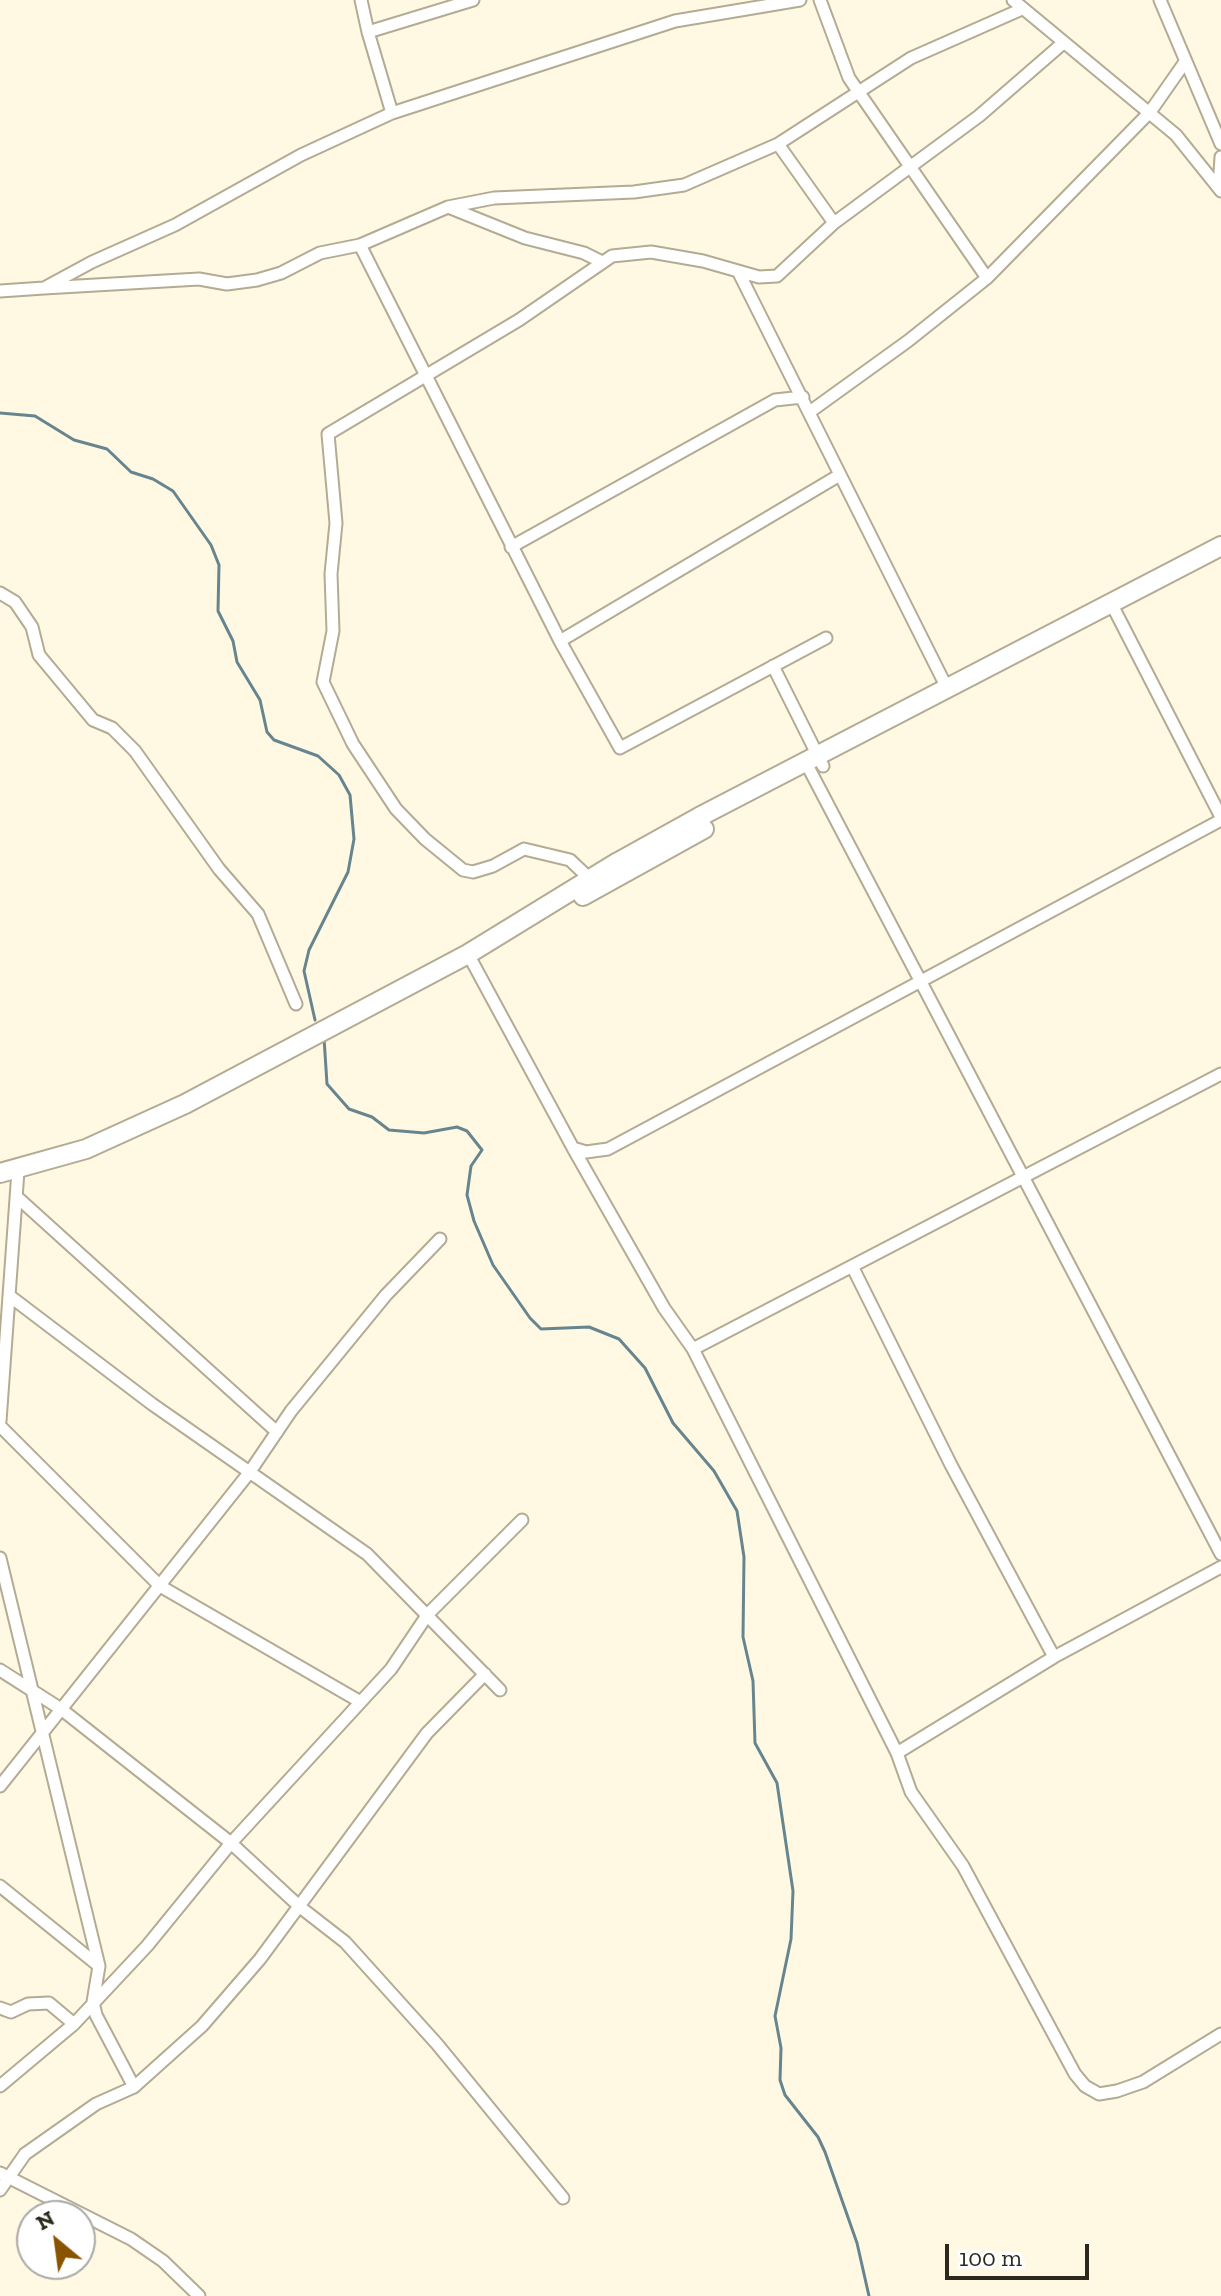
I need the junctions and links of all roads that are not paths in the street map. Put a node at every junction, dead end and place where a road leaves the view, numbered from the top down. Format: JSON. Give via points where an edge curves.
{"nodes":[{"id":1,"x":361,"y":0,"type":"edge"},
{"id":2,"x":473,"y":0,"type":"edge"},
{"id":3,"x":800,"y":0,"type":"edge"},
{"id":4,"x":820,"y":0,"type":"edge"},
{"id":5,"x":1160,"y":0,"type":"edge"},
{"id":6,"x":1018,"y":4,"type":"edge"},
{"id":7,"x":746,"y":5,"type":"edge"},
{"id":8,"x":368,"y":32,"type":"junction"},
{"id":9,"x":1062,"y":44,"type":"junction"},
{"id":10,"x":1185,"y":62,"type":"junction"},
{"id":11,"x":859,"y":92,"type":"junction"},
{"id":12,"x":1150,"y":112,"type":"junction"},
{"id":13,"x":392,"y":113,"type":"junction"},
{"id":14,"x":778,"y":144,"type":"junction"},
{"id":15,"x":1221,"y":144,"type":"edge"},
{"id":16,"x":1221,"y":157,"type":"edge"},
{"id":17,"x":908,"y":167,"type":"junction"},
{"id":18,"x":1220,"y":190,"type":"edge"},
{"id":19,"x":448,"y":207,"type":"junction"},
{"id":20,"x":834,"y":223,"type":"junction"},
{"id":21,"x":360,"y":245,"type":"junction"},
{"id":22,"x":600,"y":261,"type":"junction"},
{"id":23,"x":739,"y":273,"type":"junction"},
{"id":24,"x":987,"y":278,"type":"junction"},
{"id":25,"x":44,"y":288,"type":"junction"},
{"id":26,"x":0,"y":291,"type":"edge"},
{"id":27,"x":424,"y":377,"type":"junction"},
{"id":28,"x":803,"y":397,"type":"junction"},
{"id":29,"x":811,"y":411,"type":"junction"},
{"id":30,"x":838,"y":476,"type":"junction"},
{"id":31,"x":1221,"y":546,"type":"edge"},
{"id":32,"x":511,"y":547,"type":"junction"},
{"id":33,"x":1221,"y":558,"type":"edge"},
{"id":34,"x":0,"y":593,"type":"edge"},
{"id":35,"x":1113,"y":606,"type":"junction"},
{"id":36,"x":826,"y":638,"type":"dead end"},
{"id":37,"x":560,"y":641,"type":"junction"},
{"id":38,"x":773,"y":666,"type":"junction"},
{"id":39,"x":946,"y":686,"type":"junction"},
{"id":40,"x":814,"y":764,"type":"junction"},
{"id":41,"x":1221,"y":819,"type":"edge"},
{"id":42,"x":590,"y":879,"type":"junction"},
{"id":43,"x":519,"y":925,"type":"junction"},
{"id":44,"x":468,"y":954,"type":"junction"},
{"id":45,"x":920,"y":982,"type":"junction"},
{"id":46,"x":296,"y":1004,"type":"dead end"},
{"id":47,"x":1221,"y":1074,"type":"edge"},
{"id":48,"x":573,"y":1148,"type":"junction"},
{"id":49,"x":9,"y":1172,"type":"edge"},
{"id":50,"x":1023,"y":1179,"type":"junction"},
{"id":51,"x":17,"y":1197,"type":"junction"},
{"id":52,"x":440,"y":1239,"type":"dead end"},
{"id":53,"x":852,"y":1266,"type":"junction"},
{"id":54,"x":11,"y":1297,"type":"junction"},
{"id":55,"x":693,"y":1349,"type":"junction"},
{"id":56,"x":0,"y":1424,"type":"edge"},
{"id":57,"x":277,"y":1432,"type":"junction"},
{"id":58,"x":249,"y":1473,"type":"junction"},
{"id":59,"x":522,"y":1520,"type":"dead end"},
{"id":60,"x":1221,"y":1554,"type":"edge"},
{"id":61,"x":0,"y":1558,"type":"edge"},
{"id":62,"x":1221,"y":1567,"type":"edge"},
{"id":63,"x":160,"y":1586,"type":"junction"},
{"id":64,"x":428,"y":1614,"type":"junction"},
{"id":65,"x":1054,"y":1657,"type":"junction"},
{"id":66,"x":0,"y":1670,"type":"edge"},
{"id":67,"x":485,"y":1674,"type":"junction"},
{"id":68,"x":500,"y":1690,"type":"dead end"},
{"id":69,"x":31,"y":1691,"type":"junction"},
{"id":70,"x":359,"y":1701,"type":"junction"},
{"id":71,"x":61,"y":1709,"type":"junction"},
{"id":72,"x":41,"y":1733,"type":"junction"},
{"id":73,"x":897,"y":1753,"type":"junction"},
{"id":74,"x":0,"y":1786,"type":"edge"},
{"id":75,"x":231,"y":1843,"type":"junction"},
{"id":76,"x":0,"y":1886,"type":"edge"},
{"id":77,"x":300,"y":1907,"type":"junction"},
{"id":78,"x":99,"y":1966,"type":"junction"},
{"id":79,"x":93,"y":2002,"type":"junction"},
{"id":80,"x":0,"y":2008,"type":"edge"},
{"id":81,"x":74,"y":2024,"type":"junction"},
{"id":82,"x":1221,"y":2034,"type":"edge"},
{"id":83,"x":0,"y":2086,"type":"edge"},
{"id":84,"x":134,"y":2087,"type":"junction"},
{"id":85,"x":5,"y":2174,"type":"edge"},
{"id":86,"x":0,"y":2190,"type":"edge"},
{"id":87,"x":563,"y":2198,"type":"dead end"},
{"id":88,"x":199,"y":2296,"type":"edge"}],
"edges":[{"from":1,"to":8,"type":"street"},
{"from":2,"to":8,"type":"street"},
{"from":3,"to":7,"type":"street"},
{"from":4,"to":11,"type":"street"},
{"from":5,"to":10,"type":"street"},
{"from":6,"to":9,"type":"street"},
{"from":6,"to":11,"type":"street","via":[[911,58]]},
{"from":7,"to":13,"type":"street","via":[[675,21]]},
{"from":8,"to":13,"type":"street"},
{"from":9,"to":12,"type":"street"},
{"from":9,"to":17,"type":"street","via":[[979,116]]},
{"from":10,"to":12,"type":"street"},
{"from":10,"to":15,"type":"street"},
{"from":11,"to":14,"type":"street"},
{"from":11,"to":17,"type":"street"},
{"from":12,"to":18,"type":"street","via":[[1197,157]]},
{"from":12,"to":24,"type":"street"},
{"from":13,"to":25,"type":"street"},
{"from":14,"to":19,"type":"street","via":[[684,185],[494,198]]},
{"from":14,"to":20,"type":"street"},
{"from":16,"to":18,"type":"street"},
{"from":17,"to":20,"type":"street"},
{"from":17,"to":24,"type":"street"},
{"from":19,"to":21,"type":"street"},
{"from":19,"to":22,"type":"street"},
{"from":20,"to":23,"type":"street","via":[[777,276]]},
{"from":21,"to":25,"type":"street","via":[[320,253],[257,280]]},
{"from":21,"to":27,"type":"street"},
{"from":22,"to":23,"type":"street","via":[[627,252],[651,252]]},
{"from":22,"to":27,"type":"street","via":[[560,293]]},
{"from":23,"to":28,"type":"street"},
{"from":24,"to":29,"type":"street"},
{"from":25,"to":26,"type":"street"},
{"from":27,"to":32,"type":"street"},
{"from":27,"to":42,"type":"street","via":[[328,434],[336,523],[333,631],[323,682],[353,744],[396,809],[463,870],[493,866],[524,849],[570,860]]},
{"from":28,"to":29,"type":"street"},
{"from":28,"to":32,"type":"street","via":[[775,400]]},
{"from":29,"to":30,"type":"street"},
{"from":30,"to":37,"type":"street"},
{"from":30,"to":39,"type":"street"},
{"from":31,"to":35,"type":"main road"},
{"from":32,"to":37,"type":"street"},
{"from":33,"to":35,"type":"main road"},
{"from":34,"to":46,"type":"street","via":[[15,602],[32,627],[39,655],[93,720],[112,728],[135,751],[219,869],[258,914]]},
{"from":35,"to":39,"type":"main road"},
{"from":35,"to":40,"type":"main road"},
{"from":35,"to":41,"type":"street"},
{"from":36,"to":38,"type":"street"},
{"from":37,"to":38,"type":"street","via":[[620,748]]},
{"from":38,"to":40,"type":"street"},
{"from":39,"to":40,"type":"main road"},
{"from":40,"to":42,"type":"main road"},
{"from":40,"to":43,"type":"main road","via":[[553,913]]},
{"from":40,"to":45,"type":"street"},
{"from":41,"to":45,"type":"street"},
{"from":42,"to":43,"type":"main road"},
{"from":43,"to":44,"type":"main road"},
{"from":44,"to":48,"type":"street"},
{"from":44,"to":49,"type":"main road","via":[[117,1136]]},
{"from":45,"to":48,"type":"street","via":[[608,1149]]},
{"from":45,"to":50,"type":"street"},
{"from":47,"to":50,"type":"street"},
{"from":48,"to":55,"type":"street"},
{"from":49,"to":51,"type":"street"},
{"from":50,"to":53,"type":"street"},
{"from":50,"to":60,"type":"street"},
{"from":51,"to":54,"type":"street"},
{"from":51,"to":57,"type":"street"},
{"from":52,"to":57,"type":"street","via":[[386,1295]]},
{"from":53,"to":55,"type":"street"},
{"from":53,"to":65,"type":"street"},
{"from":54,"to":56,"type":"street"},
{"from":54,"to":58,"type":"street"},
{"from":55,"to":73,"type":"street"},
{"from":56,"to":63,"type":"street"},
{"from":57,"to":58,"type":"street"},
{"from":58,"to":63,"type":"street"},
{"from":58,"to":64,"type":"street","via":[[367,1554]]},
{"from":59,"to":64,"type":"street"},
{"from":61,"to":69,"type":"street"},
{"from":62,"to":65,"type":"street"},
{"from":63,"to":70,"type":"street"},
{"from":63,"to":71,"type":"street"},
{"from":64,"to":67,"type":"street"},
{"from":64,"to":70,"type":"street","via":[[391,1669]]},
{"from":65,"to":73,"type":"street"},
{"from":66,"to":69,"type":"street"},
{"from":67,"to":68,"type":"street"},
{"from":67,"to":77,"type":"street","via":[[427,1733]]},
{"from":69,"to":71,"type":"street"},
{"from":69,"to":72,"type":"street"},
{"from":70,"to":75,"type":"street"},
{"from":71,"to":72,"type":"street"},
{"from":71,"to":75,"type":"street"},
{"from":72,"to":74,"type":"street"},
{"from":72,"to":78,"type":"street"},
{"from":73,"to":82,"type":"street","via":[[911,1792],[963,1866],[1085,2086],[1099,2094],[1143,2082]]},
{"from":75,"to":77,"type":"street"},
{"from":75,"to":79,"type":"street","via":[[147,1946]]},
{"from":76,"to":78,"type":"street"},
{"from":77,"to":84,"type":"street","via":[[202,2026]]},
{"from":77,"to":87,"type":"street","via":[[345,1942],[387,1988]]},
{"from":78,"to":79,"type":"street"},
{"from":79,"to":81,"type":"street"},
{"from":79,"to":84,"type":"street"},
{"from":80,"to":81,"type":"street","via":[[11,2012],[49,2003]]},
{"from":81,"to":83,"type":"street"},
{"from":84,"to":85,"type":"street","via":[[96,2104]]},
{"from":85,"to":86,"type":"street"},
{"from":85,"to":88,"type":"street","via":[[131,2239]]}]}
